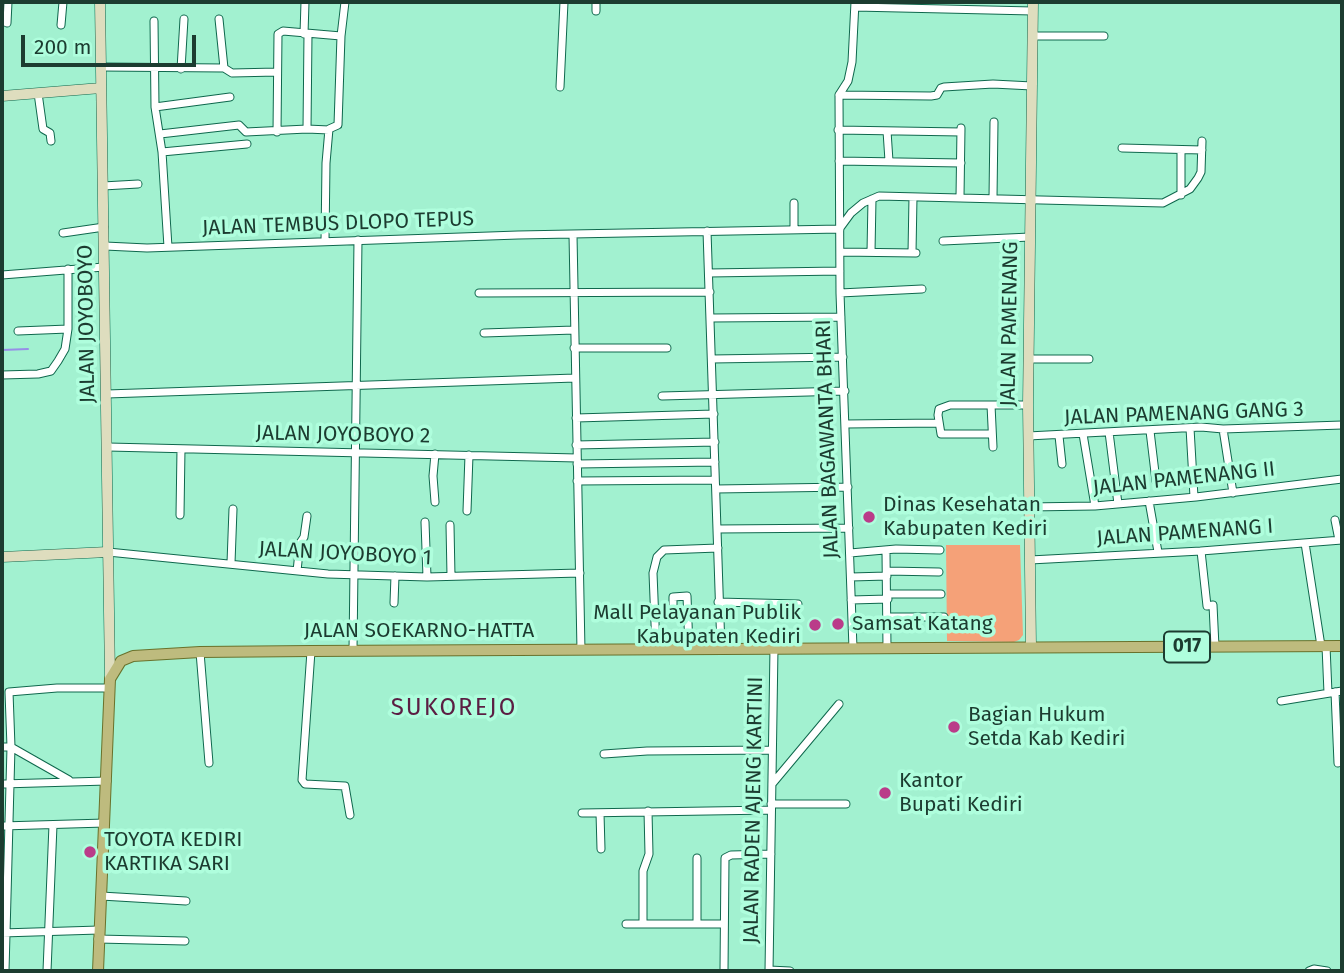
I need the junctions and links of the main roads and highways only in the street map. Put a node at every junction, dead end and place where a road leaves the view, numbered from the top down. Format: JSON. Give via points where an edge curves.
{"nodes":[{"id":1,"x":100,"y":2,"type":"edge"},
{"id":2,"x":1033,"y":6,"type":"edge"},
{"id":3,"x":101,"y":88,"type":"junction"},
{"id":4,"x":2,"y":96,"type":"edge"},
{"id":5,"x":108,"y":552,"type":"junction"},
{"id":6,"x":2,"y":557,"type":"edge"},
{"id":7,"x":108,"y":645,"type":"junction"},
{"id":8,"x":1342,"y":646,"type":"edge"},
{"id":9,"x":1031,"y":647,"type":"junction"},
{"id":10,"x":133,"y":656,"type":"junction"},
{"id":11,"x":110,"y":683,"type":"junction"},
{"id":12,"x":97,"y":971,"type":"edge"}],
"edges":[{"from":1,"to":3,"type":"main road","name":"JALAN JOYOBOYO"},
{"from":2,"to":9,"type":"main road","name":"JALAN PAMENANG","via":[[1028,359]]},
{"from":3,"to":4,"type":"main road"},
{"from":3,"to":5,"type":"main road","name":"JALAN JOYOBOYO"},
{"from":5,"to":6,"type":"main road"},
{"from":5,"to":7,"type":"main road","name":"JALAN JOYOBOYO"},
{"from":7,"to":10,"type":"main road","via":[[118,655]]},
{"from":7,"to":11,"type":"main road","name":"JALAN JOYOBOYO"},
{"from":8,"to":9,"type":"main road","number":"017"},
{"from":9,"to":10,"type":"main road","name":"JALAN SOEKARNO-HATTA","number":"017"},
{"from":10,"to":11,"type":"main road","via":[[121,661]]},
{"from":11,"to":12,"type":"main road"}]}
